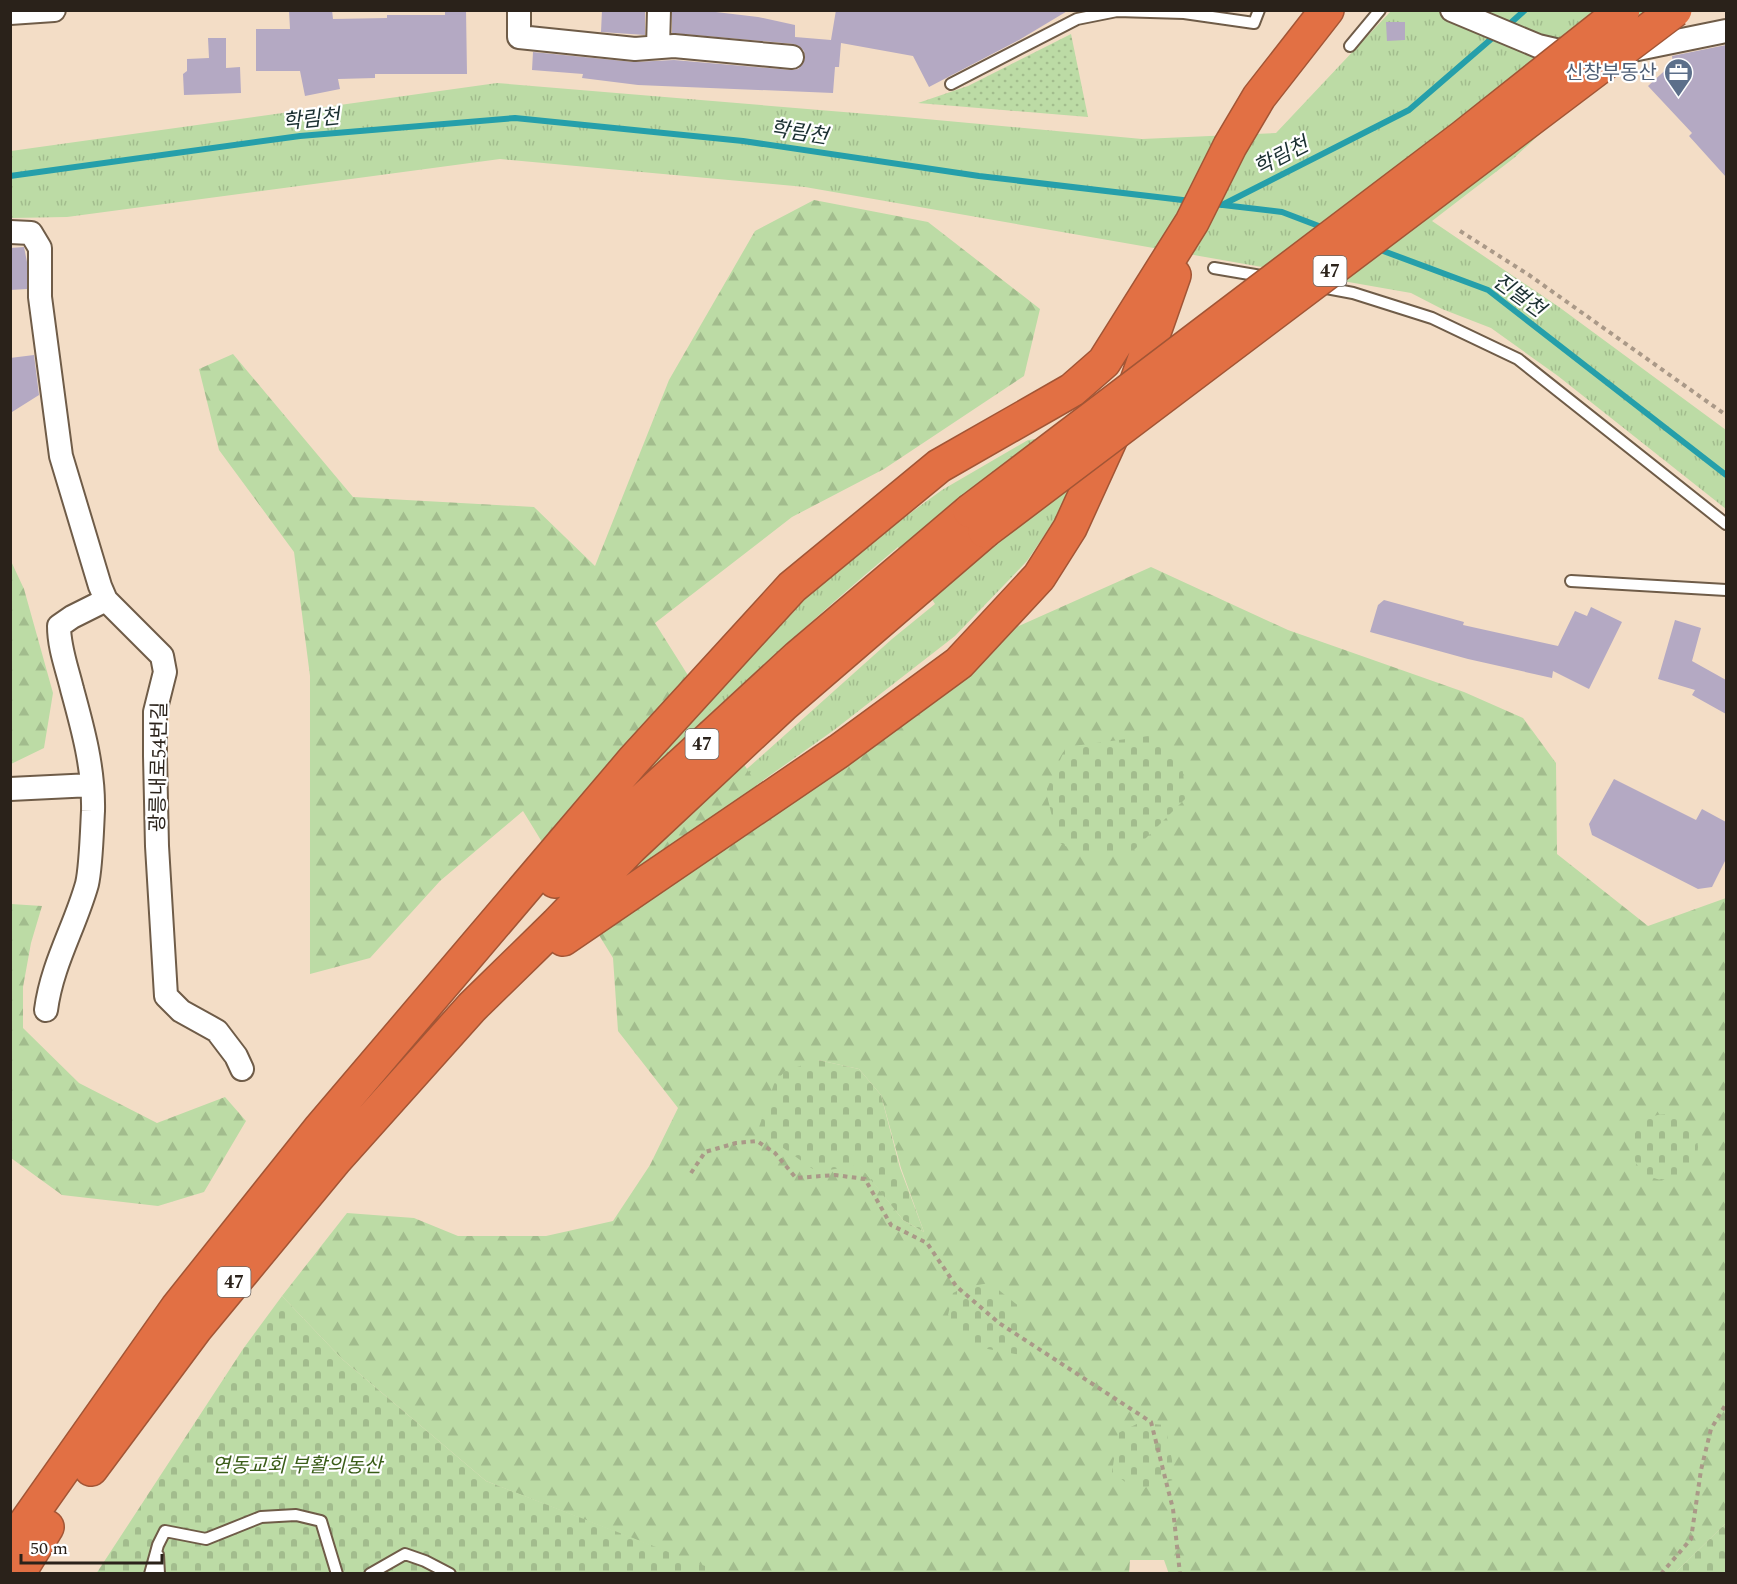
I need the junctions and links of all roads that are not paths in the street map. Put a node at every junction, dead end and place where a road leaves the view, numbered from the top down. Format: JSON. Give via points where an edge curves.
{"nodes":[{"id":1,"x":54,"y":10,"type":"edge"},
{"id":2,"x":519,"y":10,"type":"edge"},
{"id":3,"x":659,"y":10,"type":"edge"},
{"id":4,"x":1259,"y":10,"type":"edge"},
{"id":5,"x":1327,"y":10,"type":"edge"},
{"id":6,"x":1380,"y":10,"type":"edge"},
{"id":7,"x":1623,"y":10,"type":"edge"},
{"id":8,"x":1675,"y":10,"type":"edge"},
{"id":9,"x":1453,"y":11,"type":"edge"},
{"id":10,"x":10,"y":13,"type":"edge"},
{"id":11,"x":1726,"y":31,"type":"edge"},
{"id":12,"x":1350,"y":46,"type":"dead end"},
{"id":13,"x":658,"y":47,"type":"junction"},
{"id":14,"x":792,"y":57,"type":"dead end"},
{"id":15,"x":951,"y":84,"type":"dead end"},
{"id":16,"x":1192,"y":222,"type":"junction"},
{"id":17,"x":10,"y":232,"type":"edge"},
{"id":18,"x":1214,"y":268,"type":"dead end"},
{"id":19,"x":978,"y":521,"type":"junction"},
{"id":20,"x":1726,"y":524,"type":"edge"},
{"id":21,"x":1571,"y":581,"type":"dead end"},
{"id":22,"x":1726,"y":590,"type":"edge"},
{"id":23,"x":106,"y":600,"type":"junction"},
{"id":24,"x":92,"y":785,"type":"junction"},
{"id":25,"x":10,"y":789,"type":"edge"},
{"id":26,"x":441,"y":987,"type":"junction"},
{"id":27,"x":472,"y":1007,"type":"junction"},
{"id":28,"x":46,"y":1010,"type":"dead end"},
{"id":29,"x":242,"y":1069,"type":"dead end"},
{"id":30,"x":10,"y":1545,"type":"edge"},
{"id":31,"x":158,"y":1545,"type":"junction"},
{"id":32,"x":18,"y":1574,"type":"edge"},
{"id":33,"x":150,"y":1574,"type":"edge"},
{"id":34,"x":159,"y":1574,"type":"edge"},
{"id":35,"x":337,"y":1574,"type":"edge"},
{"id":36,"x":370,"y":1574,"type":"edge"},
{"id":37,"x":450,"y":1574,"type":"edge"}],
"edges":[{"from":1,"to":10,"type":"street"},
{"from":2,"to":13,"type":"street","via":[[519,38],[635,49]]},
{"from":3,"to":13,"type":"street"},
{"from":4,"to":15,"type":"lane","via":[[1254,23],[1117,11],[1077,19]]},
{"from":5,"to":16,"type":"highway","via":[[1259,97]]},
{"from":6,"to":12,"type":"lane"},
{"from":7,"to":19,"type":"highway","number":"47","bridge":true},
{"from":8,"to":19,"type":"highway","number":"47","bridge":true},
{"from":9,"to":11,"type":"street","via":[[1538,46],[1576,55],[1622,52]]},
{"from":13,"to":14,"type":"street"},
{"from":16,"to":26,"type":"highway","via":[[1104,362],[1072,390],[939,465],[792,587],[633,761]]},
{"from":16,"to":27,"type":"highway","via":[[1137,381],[1070,528],[1031,586],[959,663],[839,751],[587,921]]},
{"from":17,"to":23,"type":"street","name":"광릉내로54번길","via":[[31,233],[40,248],[40,297],[61,456]]},
{"from":18,"to":20,"type":"lane","via":[[1353,293],[1432,318],[1518,359]]},
{"from":19,"to":26,"type":"highway","number":"47","via":[[773,680]]},
{"from":19,"to":27,"type":"highway","number":"47","via":[[630,848]]},
{"from":21,"to":22,"type":"lane"},
{"from":23,"to":24,"type":"street","via":[[59,626],[59,640],[92,770]]},
{"from":23,"to":29,"type":"street","name":"광릉내로54번길","via":[[162,656],[165,672],[155,712],[155,756],[166,996],[181,1011],[217,1031]]},
{"from":24,"to":25,"type":"street"},
{"from":24,"to":28,"type":"street","via":[[87,882],[61,951]]},
{"from":26,"to":30,"type":"highway","number":"47","via":[[319,1130],[177,1308]]},
{"from":27,"to":32,"type":"highway","number":"47","via":[[335,1160],[196,1328],[39,1538]]},
{"from":31,"to":33,"type":"lane"},
{"from":31,"to":34,"type":"lane"},
{"from":31,"to":35,"type":"lane","via":[[165,1531],[206,1539],[261,1516],[296,1515],[321,1521]]},
{"from":36,"to":37,"type":"lane","via":[[405,1554]]}]}
